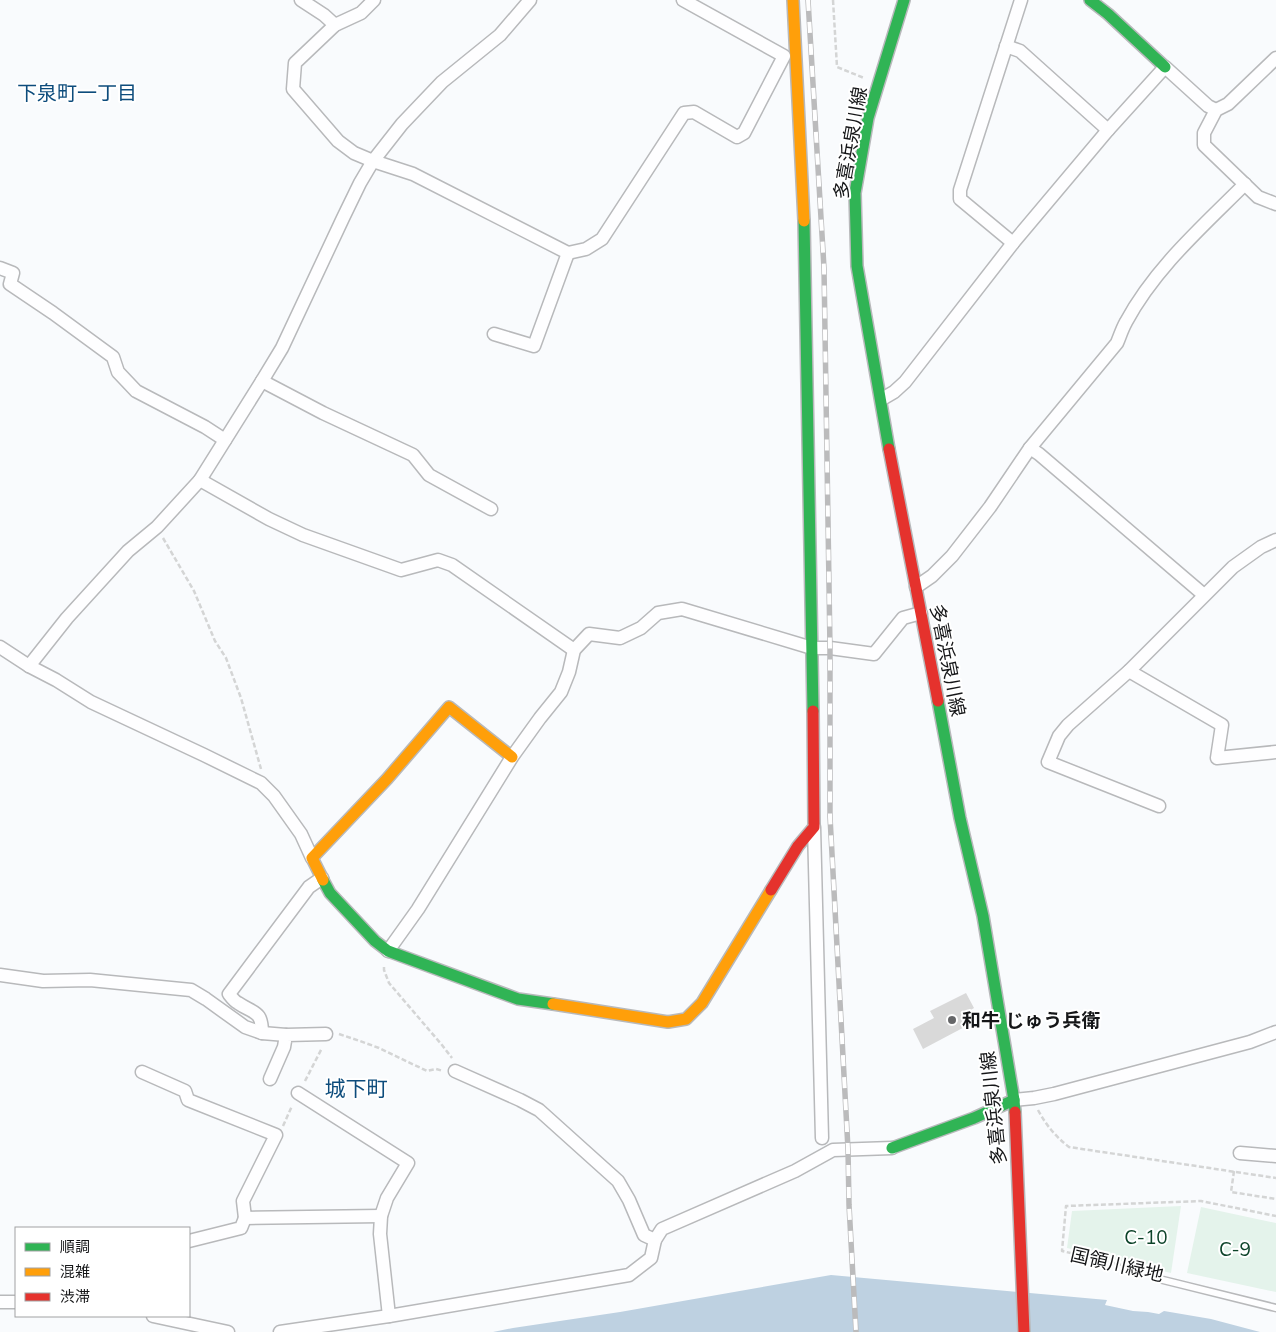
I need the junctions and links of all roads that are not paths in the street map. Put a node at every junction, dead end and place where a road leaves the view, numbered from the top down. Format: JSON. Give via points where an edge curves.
{"nodes":[{"id":1,"x":302,"y":0,"type":"edge"},
{"id":2,"x":374,"y":0,"type":"edge"},
{"id":3,"x":530,"y":0,"type":"edge"},
{"id":4,"x":683,"y":0,"type":"edge"},
{"id":5,"x":794,"y":0,"type":"edge"},
{"id":6,"x":904,"y":0,"type":"edge"},
{"id":7,"x":1021,"y":0,"type":"edge"},
{"id":8,"x":1090,"y":0,"type":"edge"},
{"id":9,"x":335,"y":25,"type":"junction"},
{"id":10,"x":1006,"y":46,"type":"junction"},
{"id":11,"x":784,"y":56,"type":"junction"},
{"id":12,"x":1276,"y":58,"type":"edge"},
{"id":13,"x":798,"y":64,"type":"junction"},
{"id":14,"x":1165,"y":67,"type":"junction"},
{"id":15,"x":1216,"y":110,"type":"junction"},
{"id":16,"x":1108,"y":130,"type":"junction"},
{"id":17,"x":373,"y":161,"type":"junction"},
{"id":18,"x":1245,"y":184,"type":"junction"},
{"id":19,"x":1276,"y":204,"type":"edge"},
{"id":20,"x":1013,"y":243,"type":"junction"},
{"id":21,"x":568,"y":253,"type":"junction"},
{"id":22,"x":0,"y":268,"type":"edge"},
{"id":23,"x":494,"y":334,"type":"dead end"},
{"id":24,"x":262,"y":381,"type":"junction"},
{"id":25,"x":882,"y":399,"type":"junction"},
{"id":26,"x":225,"y":440,"type":"junction"},
{"id":27,"x":1030,"y":448,"type":"junction"},
{"id":28,"x":200,"y":480,"type":"junction"},
{"id":29,"x":491,"y":509,"type":"dead end"},
{"id":30,"x":1276,"y":540,"type":"edge"},
{"id":31,"x":916,"y":587,"type":"junction"},
{"id":32,"x":1204,"y":595,"type":"junction"},
{"id":33,"x":921,"y":613,"type":"junction"},
{"id":34,"x":0,"y":647,"type":"edge"},
{"id":35,"x":812,"y":648,"type":"junction"},
{"id":36,"x":574,"y":650,"type":"junction"},
{"id":37,"x":29,"y":666,"type":"junction"},
{"id":38,"x":1129,"y":671,"type":"junction"},
{"id":39,"x":1276,"y":752,"type":"edge"},
{"id":40,"x":512,"y":757,"type":"junction"},
{"id":41,"x":1160,"y":806,"type":"dead end"},
{"id":42,"x":814,"y":827,"type":"junction"},
{"id":43,"x":312,"y":858,"type":"junction"},
{"id":44,"x":322,"y":878,"type":"junction"},
{"id":45,"x":388,"y":951,"type":"junction"},
{"id":46,"x":0,"y":974,"type":"edge"},
{"id":47,"x":1276,"y":1032,"type":"edge"},
{"id":48,"x":262,"y":1033,"type":"junction"},
{"id":49,"x":286,"y":1034,"type":"junction"},
{"id":50,"x":326,"y":1034,"type":"road end"},
{"id":51,"x":455,"y":1071,"type":"road end"},
{"id":52,"x":142,"y":1072,"type":"dead end"},
{"id":53,"x":270,"y":1079,"type":"dead end"},
{"id":54,"x":298,"y":1094,"type":"dead end"},
{"id":55,"x":1014,"y":1100,"type":"junction"},
{"id":56,"x":822,"y":1138,"type":"dead end"},
{"id":57,"x":892,"y":1148,"type":"joint"},
{"id":58,"x":1240,"y":1154,"type":"dead end"},
{"id":59,"x":1276,"y":1156,"type":"edge"},
{"id":60,"x":381,"y":1216,"type":"junction"},
{"id":61,"x":246,"y":1218,"type":"junction"},
{"id":62,"x":655,"y":1240,"type":"junction"},
{"id":63,"x":190,"y":1241,"type":"edge"},
{"id":64,"x":1159,"y":1276,"type":"road end"},
{"id":65,"x":0,"y":1302,"type":"edge"},
{"id":66,"x":15,"y":1302,"type":"edge"},
{"id":67,"x":1276,"y":1308,"type":"edge"},
{"id":68,"x":388,"y":1316,"type":"junction"},
{"id":69,"x":158,"y":1317,"type":"edge"},
{"id":70,"x":228,"y":1332,"type":"edge"},
{"id":71,"x":280,"y":1332,"type":"edge"},
{"id":72,"x":1024,"y":1332,"type":"edge"}],
"edges":[{"from":1,"to":9,"type":"street"},
{"from":2,"to":9,"type":"street","via":[[361,13]]},
{"from":3,"to":17,"type":"street","via":[[500,35],[442,82]]},
{"from":4,"to":11,"type":"street"},
{"from":5,"to":13,"type":"street"},
{"from":6,"to":25,"type":"street","name":"多喜浜泉川線","via":[[868,118],[855,193],[857,266]]},
{"from":7,"to":10,"type":"street"},
{"from":8,"to":14,"type":"street"},
{"from":9,"to":17,"type":"street","via":[[295,63],[293,89],[338,140],[354,153]]},
{"from":10,"to":16,"type":"street","via":[[1020,52]]},
{"from":10,"to":20,"type":"street","via":[[960,190],[960,199]]},
{"from":11,"to":13,"type":"street"},
{"from":11,"to":21,"type":"street","via":[[744,133],[737,137],[694,112],[684,113],[602,238],[586,249]]},
{"from":12,"to":15,"type":"street","via":[[1228,104]]},
{"from":13,"to":35,"type":"street","via":[[804,208]]},
{"from":14,"to":15,"type":"street"},
{"from":14,"to":16,"type":"street"},
{"from":15,"to":18,"type":"street","via":[[1204,133],[1204,145]]},
{"from":16,"to":20,"type":"street"},
{"from":17,"to":21,"type":"street","via":[[413,174]]},
{"from":17,"to":24,"type":"street","via":[[282,348]]},
{"from":18,"to":19,"type":"street","via":[[1258,197]]},
{"from":18,"to":27,"type":"street","via":[[1169,261],[1125,323],[1118,343]]},
{"from":20,"to":25,"type":"street","via":[[905,382]]},
{"from":21,"to":23,"type":"street","via":[[534,346]]},
{"from":22,"to":26,"type":"street","via":[[13,273],[10,284],[113,357],[118,372],[136,391]]},
{"from":24,"to":26,"type":"street"},
{"from":24,"to":29,"type":"street","via":[[413,455],[429,475]]},
{"from":25,"to":31,"type":"street","name":"多喜浜泉川線"},
{"from":26,"to":28,"type":"street"},
{"from":27,"to":31,"type":"street","via":[[952,556]]},
{"from":27,"to":32,"type":"street"},
{"from":28,"to":36,"type":"street","via":[[303,535],[401,570],[438,560],[452,565]]},
{"from":28,"to":37,"type":"street","via":[[157,527],[128,551],[67,618]]},
{"from":30,"to":32,"type":"street","via":[[1233,567]]},
{"from":31,"to":33,"type":"street","name":"多喜浜泉川線"},
{"from":32,"to":38,"type":"street"},
{"from":33,"to":35,"type":"street","via":[[903,618],[874,654]]},
{"from":33,"to":55,"type":"street","name":"多喜浜泉川線","via":[[960,818],[983,916]]},
{"from":34,"to":37,"type":"street"},
{"from":35,"to":36,"type":"street","via":[[682,609],[658,613],[641,628],[620,638],[589,634]]},
{"from":35,"to":42,"type":"street"},
{"from":36,"to":40,"type":"street","via":[[561,692]]},
{"from":37,"to":43,"type":"street","via":[[91,702],[261,783],[301,834]]},
{"from":38,"to":39,"type":"street","via":[[1222,725],[1217,758]]},
{"from":38,"to":41,"type":"street","via":[[1068,725],[1059,736],[1048,762]]},
{"from":40,"to":43,"type":"street","via":[[449,707]]},
{"from":40,"to":45,"type":"street","via":[[418,909]]},
{"from":42,"to":45,"type":"street","via":[[798,846],[702,1003],[686,1019],[668,1022],[518,999]]},
{"from":42,"to":56,"type":"street"},
{"from":43,"to":44,"type":"street"},
{"from":44,"to":45,"type":"street","via":[[330,893]]},
{"from":44,"to":48,"type":"street","via":[[309,887],[229,994],[257,1014],[262,1023]]},
{"from":46,"to":48,"type":"street","via":[[43,981],[90,980],[191,990],[245,1027]]},
{"from":47,"to":55,"type":"street","via":[[1250,1042],[1054,1094]]},
{"from":48,"to":49,"type":"street"},
{"from":49,"to":50,"type":"street"},
{"from":49,"to":53,"type":"street"},
{"from":51,"to":62,"type":"street","via":[[538,1110],[618,1181],[644,1235]]},
{"from":52,"to":61,"type":"street","via":[[185,1090],[188,1100],[276,1135],[243,1201]]},
{"from":54,"to":60,"type":"street","via":[[408,1163],[387,1198]]},
{"from":55,"to":57,"type":"street"},
{"from":55,"to":72,"type":"street","name":"多喜浜泉川線"},
{"from":57,"to":62,"type":"street","via":[[833,1150],[662,1230]]},
{"from":58,"to":59,"type":"street"},
{"from":60,"to":61,"type":"street"},
{"from":60,"to":68,"type":"street"},
{"from":61,"to":63,"type":"street","via":[[241,1228]]},
{"from":62,"to":68,"type":"street","via":[[651,1258],[629,1275]]},
{"from":64,"to":67,"type":"lane"},
{"from":65,"to":66,"type":"street"},
{"from":68,"to":71,"type":"street"},
{"from":69,"to":70,"type":"street"}]}
